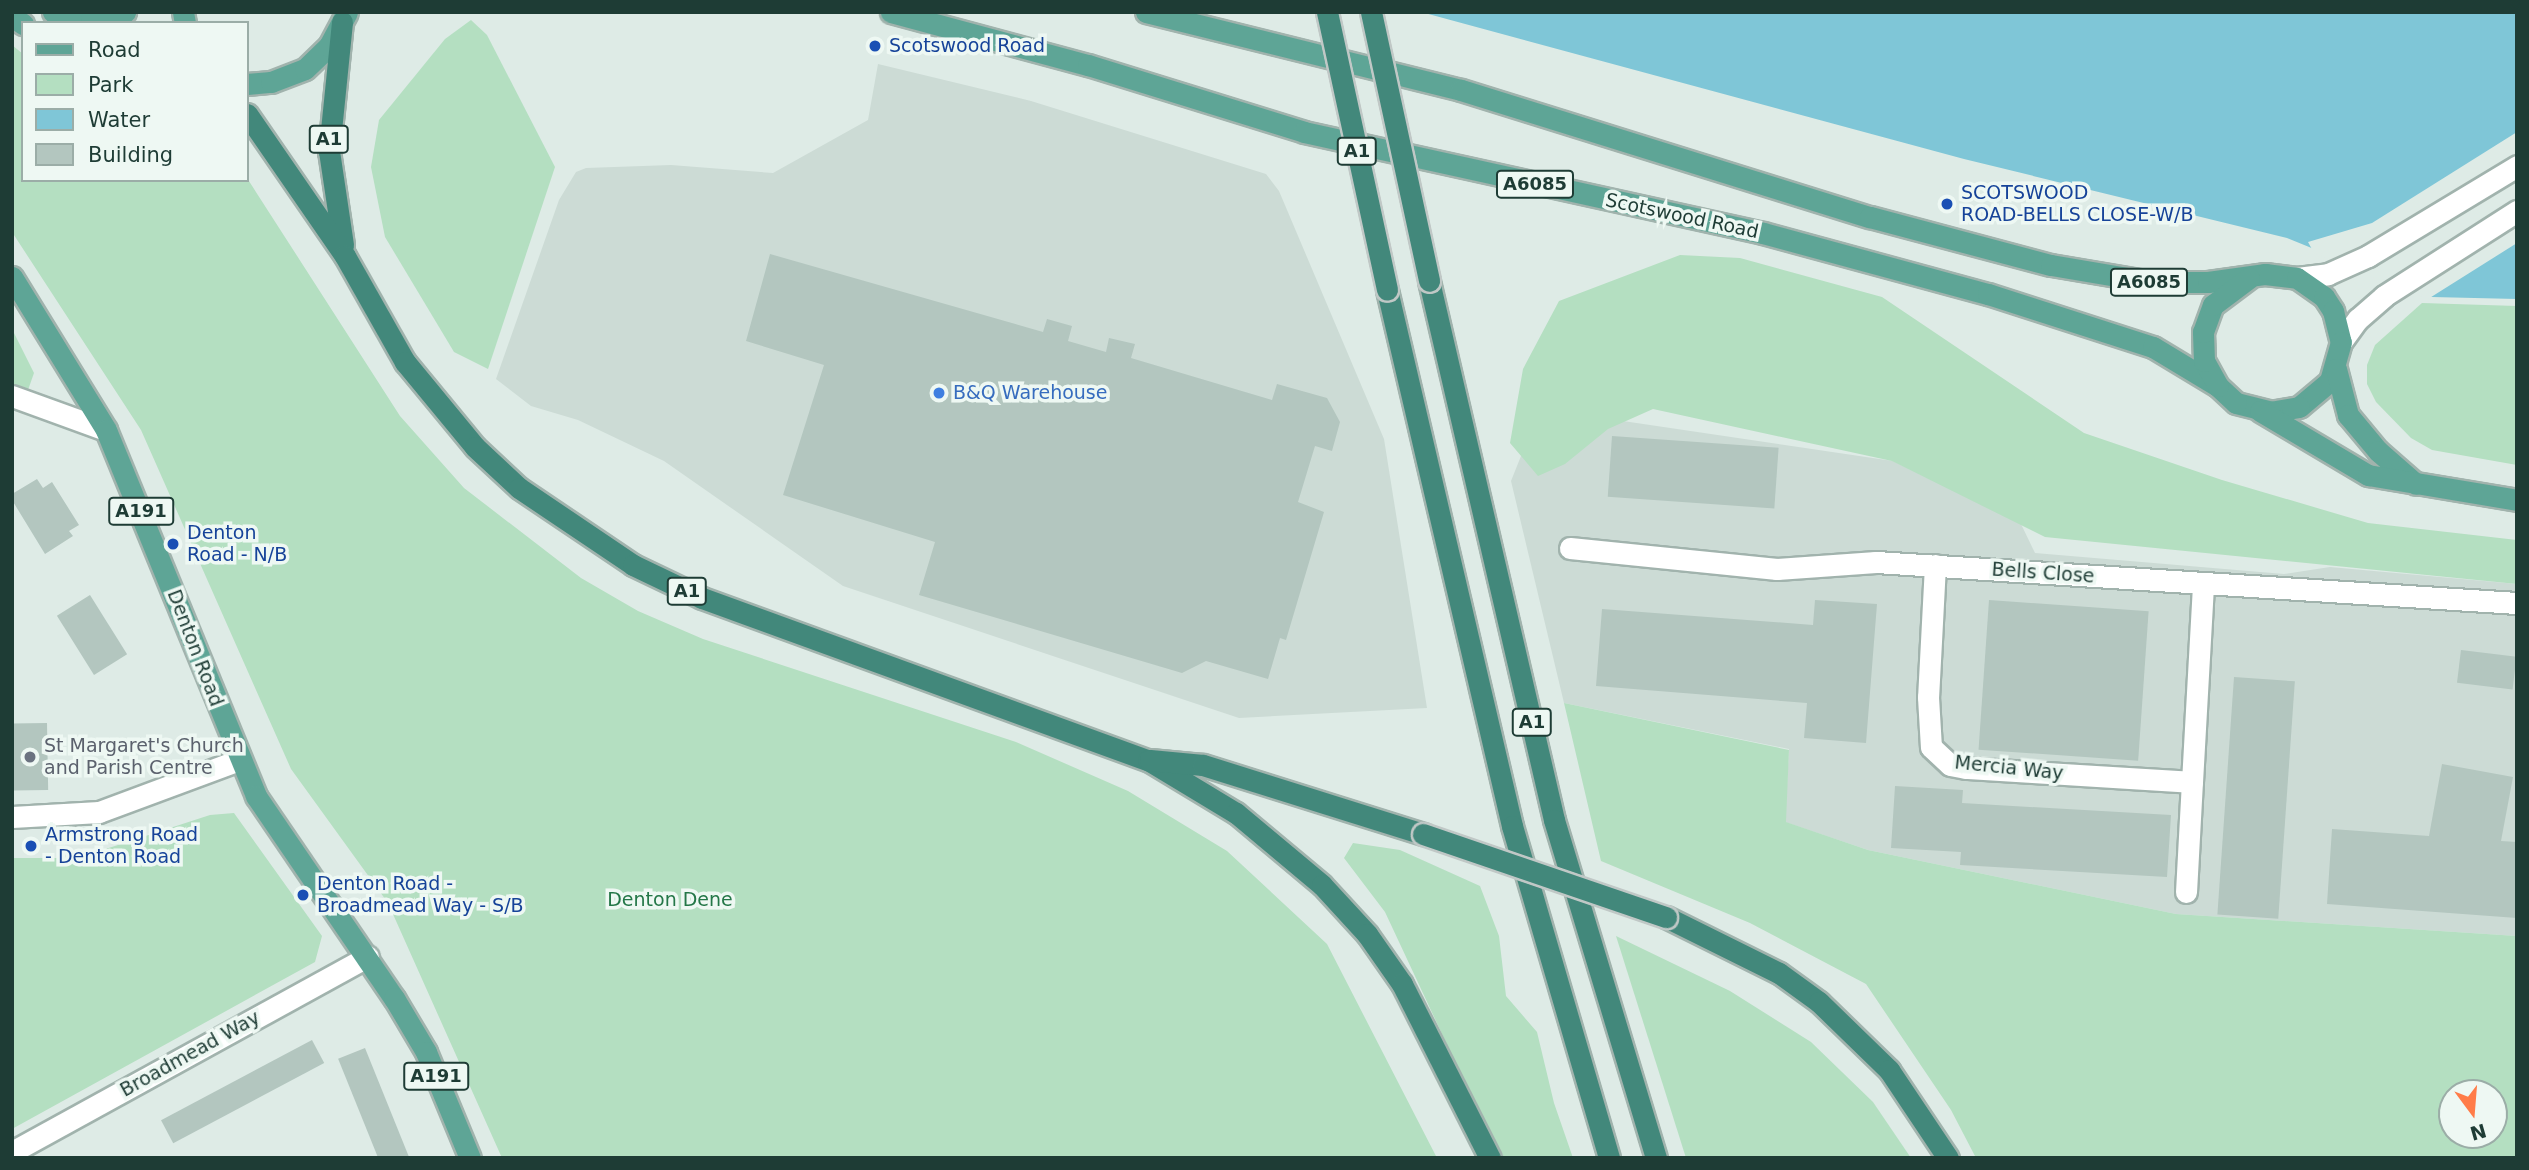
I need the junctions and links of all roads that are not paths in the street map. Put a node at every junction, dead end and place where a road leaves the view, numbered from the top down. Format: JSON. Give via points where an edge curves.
{"nodes":[{"id":1,"x":53,"y":12,"type":"edge"},
{"id":2,"x":125,"y":12,"type":"edge"},
{"id":3,"x":891,"y":12,"type":"edge"},
{"id":4,"x":1146,"y":12,"type":"edge"},
{"id":5,"x":1327,"y":12,"type":"edge"},
{"id":6,"x":1371,"y":12,"type":"edge"},
{"id":7,"x":345,"y":17,"type":"edge"},
{"id":8,"x":248,"y":84,"type":"edge"},
{"id":9,"x":248,"y":115,"type":"edge"},
{"id":10,"x":2517,"y":166,"type":"edge"},
{"id":11,"x":2517,"y":211,"type":"edge"},
{"id":12,"x":345,"y":256,"type":"junction"},
{"id":13,"x":12,"y":277,"type":"edge"},
{"id":14,"x":2249,"y":278,"type":"junction"},
{"id":15,"x":2297,"y":278,"type":"junction"},
{"id":16,"x":2341,"y":342,"type":"junction"},
{"id":17,"x":2336,"y":369,"type":"junction"},
{"id":18,"x":2218,"y":386,"type":"junction"},
{"id":19,"x":12,"y":396,"type":"edge"},
{"id":20,"x":2260,"y":411,"type":"junction"},
{"id":21,"x":106,"y":430,"type":"junction"},
{"id":22,"x":2420,"y":487,"type":"junction"},
{"id":23,"x":2517,"y":500,"type":"edge"},
{"id":24,"x":1570,"y":548,"type":"dead end"},
{"id":25,"x":1935,"y":565,"type":"junction"},
{"id":26,"x":2203,"y":585,"type":"junction"},
{"id":27,"x":2517,"y":604,"type":"edge"},
{"id":28,"x":239,"y":760,"type":"junction"},
{"id":29,"x":1148,"y":760,"type":"junction"},
{"id":30,"x":2192,"y":782,"type":"junction"},
{"id":31,"x":12,"y":817,"type":"edge"},
{"id":32,"x":2186,"y":892,"type":"dead end"},
{"id":33,"x":368,"y":956,"type":"junction"},
{"id":34,"x":12,"y":1152,"type":"edge"},
{"id":35,"x":470,"y":1158,"type":"edge"},
{"id":36,"x":1490,"y":1158,"type":"edge"},
{"id":37,"x":1609,"y":1158,"type":"edge"},
{"id":38,"x":1656,"y":1158,"type":"edge"},
{"id":39,"x":1948,"y":1158,"type":"edge"}],
"edges":[{"from":1,"to":2,"type":"main road","via":[[78,19]]},
{"from":3,"to":18,"type":"main road","name":"Scotswood Road","number":"A6085","via":[[1088,65],[1304,132],[1763,233],[1988,294],[2153,346]]},
{"from":4,"to":14,"type":"main road","number":"A6085","via":[[1461,90],[1870,217],[2051,265],[2152,282]]},
{"from":5,"to":37,"type":"highway","number":"A1","bridge":true,"via":[[1513,826]]},
{"from":6,"to":38,"type":"highway","number":"A1","bridge":true,"via":[[1554,820]]},
{"from":7,"to":8,"type":"main road","via":[[329,46],[305,69],[271,82]]},
{"from":7,"to":12,"type":"highway","number":"A1","via":[[329,151],[333,201]]},
{"from":9,"to":12,"type":"highway","number":"A1"},
{"from":10,"to":15,"type":"street","via":[[2390,244],[2328,274]]},
{"from":11,"to":16,"type":"street","via":[[2396,288],[2358,319]]},
{"from":12,"to":29,"type":"highway","number":"A1","via":[[379,321],[439,405],[483,455],[566,524],[633,565],[740,614]]},
{"from":13,"to":21,"type":"main road","name":"Denton Road","number":"A191"},
{"from":14,"to":15,"type":"main road","via":[[2264,274]]},
{"from":14,"to":18,"type":"main road","via":[[2222,294],[2207,318],[2204,361]]},
{"from":15,"to":16,"type":"main road","via":[[2324,297],[2339,326]]},
{"from":16,"to":17,"type":"main road"},
{"from":17,"to":20,"type":"main road","via":[[2321,391],[2299,407]]},
{"from":17,"to":22,"type":"main road","via":[[2348,415],[2378,451]]},
{"from":18,"to":20,"type":"main road","via":[[2236,403]]},
{"from":19,"to":21,"type":"street"},
{"from":20,"to":22,"type":"main road","via":[[2346,466]]},
{"from":21,"to":28,"type":"main road","name":"Denton Road","number":"A191"},
{"from":22,"to":23,"type":"main road"},
{"from":24,"to":25,"type":"street","name":"Bells Close","via":[[1777,569],[1876,562]]},
{"from":25,"to":26,"type":"street","name":"Bells Close"},
{"from":25,"to":30,"type":"street","name":"Mercia Way","via":[[1928,718],[1931,747],[1938,757],[1966,768]]},
{"from":26,"to":27,"type":"street","name":"Bells Close"},
{"from":26,"to":30,"type":"street"},
{"from":28,"to":31,"type":"street","via":[[99,812]]},
{"from":28,"to":33,"type":"main road","name":"Denton Road","number":"A191","via":[[272,824]]},
{"from":29,"to":36,"type":"highway","number":"A1","via":[[1236,813],[1279,847],[1367,934],[1402,984]]},
{"from":29,"to":39,"type":"highway","number":"A1","bridge":true,"via":[[1203,765],[1666,916],[1779,973],[1819,1002],[1889,1070]]},
{"from":30,"to":32,"type":"street"},
{"from":33,"to":34,"type":"street","name":"Broadmead Way"},
{"from":33,"to":35,"type":"main road","name":"Denton Road","number":"A191","via":[[426,1052]]}]}
